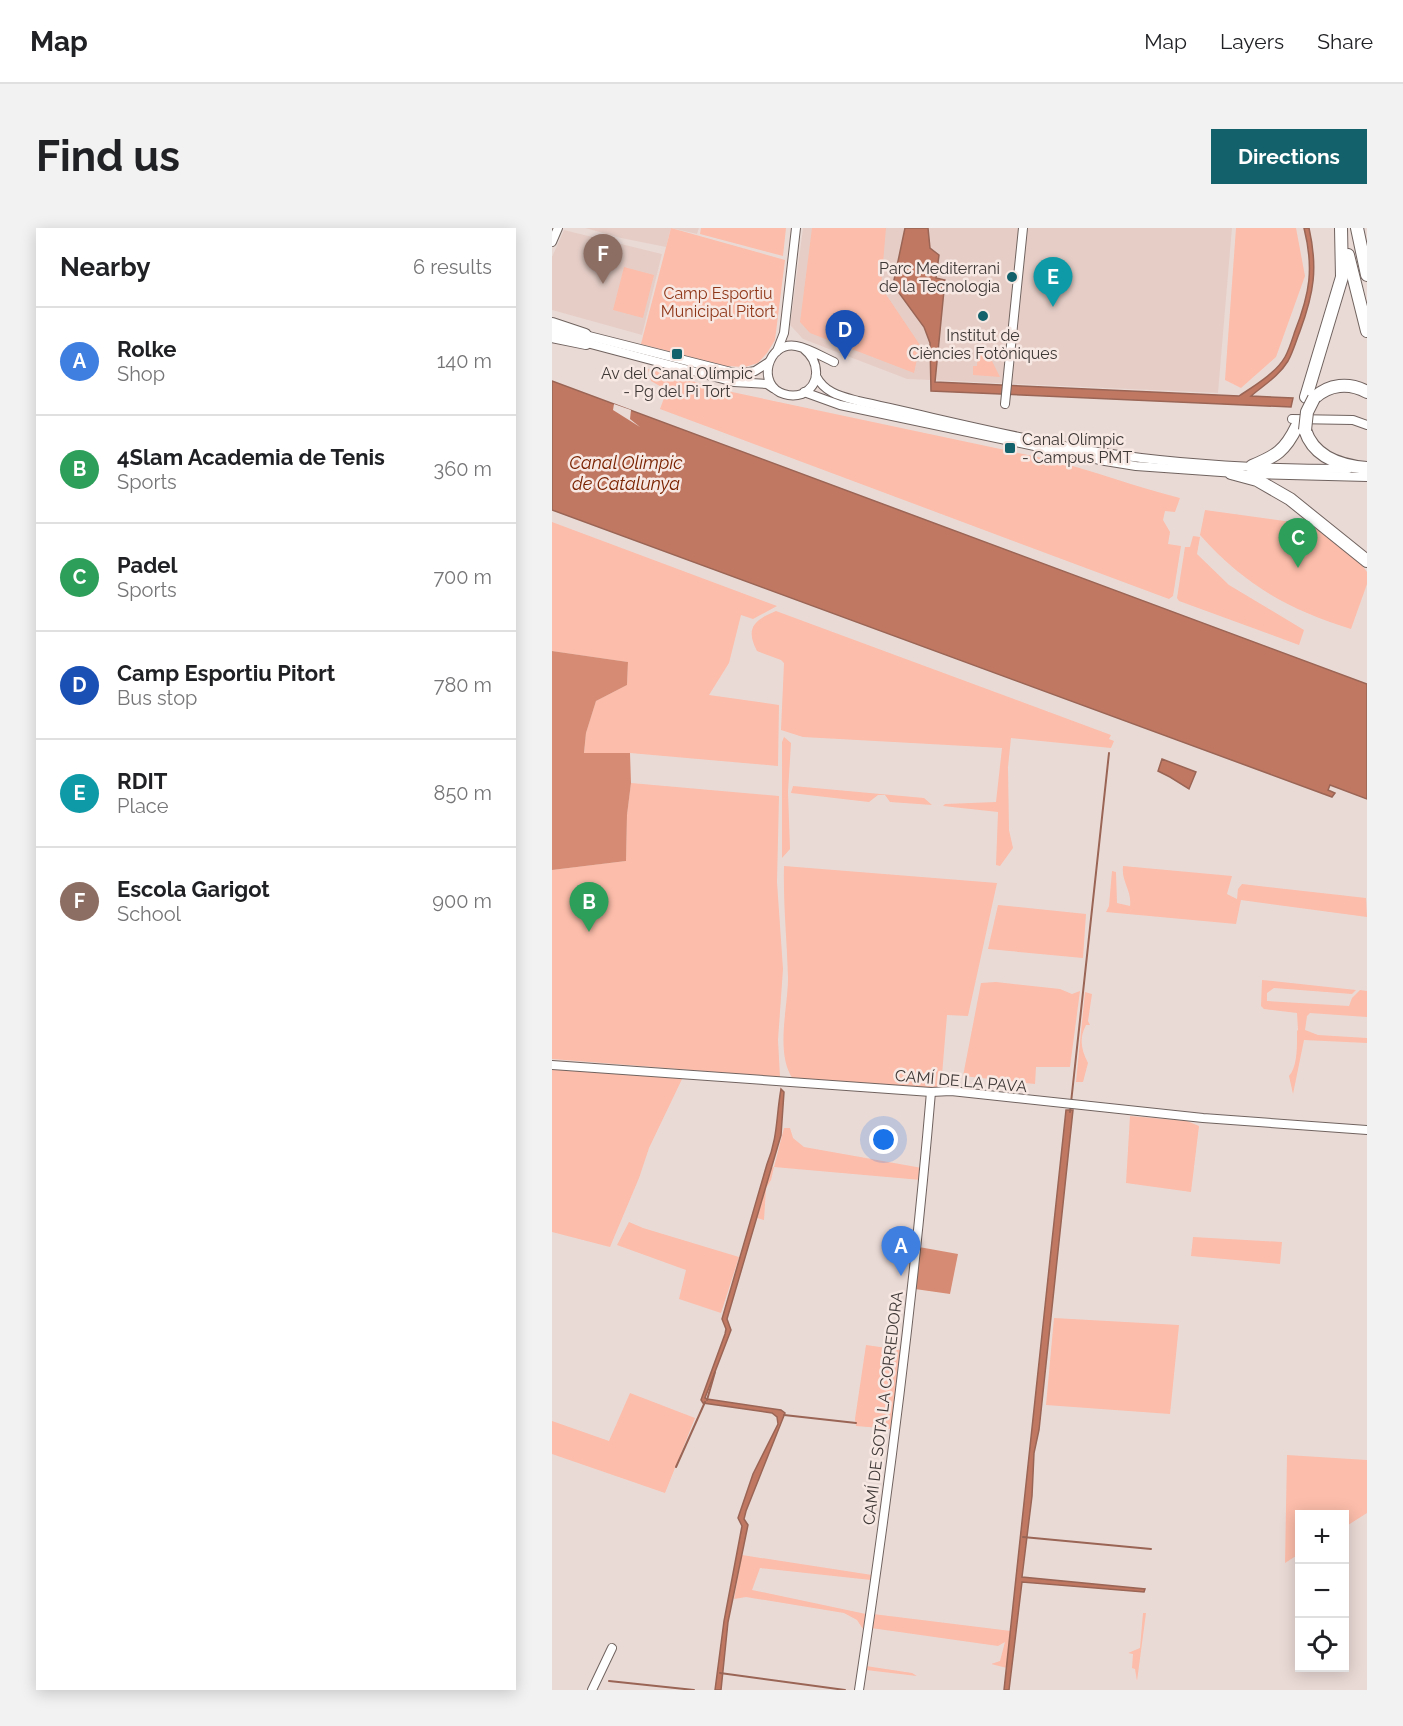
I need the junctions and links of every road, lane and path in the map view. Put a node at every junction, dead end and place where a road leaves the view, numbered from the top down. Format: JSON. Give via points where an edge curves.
{"nodes":[{"id":1,"x":558,"y":228,"type":"edge"},
{"id":2,"x":795,"y":228,"type":"edge"},
{"id":3,"x":1023,"y":228,"type":"edge"},
{"id":4,"x":1357,"y":228,"type":"edge"},
{"id":5,"x":1342,"y":231,"type":"edge"},
{"id":6,"x":552,"y":242,"type":"edge"},
{"id":7,"x":1367,"y":275,"type":"edge"},
{"id":8,"x":552,"y":326,"type":"edge"},
{"id":9,"x":1367,"y":331,"type":"edge"},
{"id":10,"x":784,"y":333,"type":"junction"},
{"id":11,"x":552,"y":334,"type":"edge"},
{"id":12,"x":585,"y":339,"type":"junction"},
{"id":13,"x":793,"y":346,"type":"junction"},
{"id":14,"x":804,"y":348,"type":"junction"},
{"id":15,"x":777,"y":351,"type":"junction"},
{"id":16,"x":770,"y":362,"type":"junction"},
{"id":17,"x":817,"y":373,"type":"junction"},
{"id":18,"x":773,"y":388,"type":"junction"},
{"id":19,"x":1367,"y":392,"type":"edge"},
{"id":20,"x":804,"y":393,"type":"junction"},
{"id":21,"x":1310,"y":398,"type":"junction"},
{"id":22,"x":1005,"y":401,"type":"dead end"},
{"id":23,"x":1298,"y":425,"type":"junction"},
{"id":24,"x":1367,"y":425,"type":"edge"},
{"id":25,"x":1252,"y":466,"type":"junction"},
{"id":26,"x":1367,"y":469,"type":"edge"},
{"id":27,"x":1231,"y":473,"type":"junction"},
{"id":28,"x":1367,"y":477,"type":"edge"},
{"id":29,"x":1366,"y":561,"type":"edge"},
{"id":30,"x":552,"y":1065,"type":"edge"},
{"id":31,"x":931,"y":1092,"type":"junction"},
{"id":32,"x":1367,"y":1130,"type":"edge"},
{"id":33,"x":612,"y":1648,"type":"dead end"},
{"id":34,"x":592,"y":1690,"type":"edge"},
{"id":35,"x":859,"y":1690,"type":"edge"}],
"edges":[{"from":1,"to":6,"type":"street"},
{"from":2,"to":10,"type":"street"},
{"from":3,"to":22,"type":"street"},
{"from":4,"to":7,"type":"highway"},
{"from":5,"to":9,"type":"highway"},
{"from":5,"to":21,"type":"highway","via":[[1340,286]]},
{"from":8,"to":12,"type":"highway"},
{"from":10,"to":13,"type":"street"},
{"from":10,"to":15,"type":"street"},
{"from":11,"to":12,"type":"highway"},
{"from":12,"to":16,"type":"street","via":[[739,374]]},
{"from":12,"to":18,"type":"street","via":[[734,382],[767,384]]},
{"from":13,"to":14,"type":"street"},
{"from":13,"to":15,"type":"street"},
{"from":14,"to":17,"type":"street","via":[[814,360]]},
{"from":14,"to":17,"type":"street","via":[[834,362],[822,363]]},
{"from":15,"to":16,"type":"street"},
{"from":16,"to":18,"type":"street","via":[[767,375]]},
{"from":17,"to":20,"type":"street"},
{"from":17,"to":25,"type":"street","via":[[824,388],[837,395],[1014,435],[1097,452]]},
{"from":18,"to":20,"type":"street","via":[[793,396]]},
{"from":19,"to":21,"type":"highway","via":[[1342,385]]},
{"from":20,"to":27,"type":"street","via":[[840,405],[1094,459]]},
{"from":21,"to":23,"type":"highway","bridge":true},
{"from":23,"to":24,"type":"street","via":[[1324,418]]},
{"from":23,"to":25,"type":"highway","via":[[1281,453]]},
{"from":23,"to":26,"type":"highway","via":[[1326,457]]},
{"from":25,"to":26,"type":"street"},
{"from":27,"to":28,"type":"street"},
{"from":27,"to":29,"type":"highway","via":[[1257,480],[1290,499]]},
{"from":30,"to":31,"type":"street","name":"CAMÍ DE LA PAVA"},
{"from":31,"to":32,"type":"street","name":"CAMÍ DE LA PAVA"},
{"from":31,"to":35,"type":"street","name":"CAMÍ DE SOTA LA CORREDORA","via":[[904,1360]]},
{"from":33,"to":34,"type":"street"}]}
